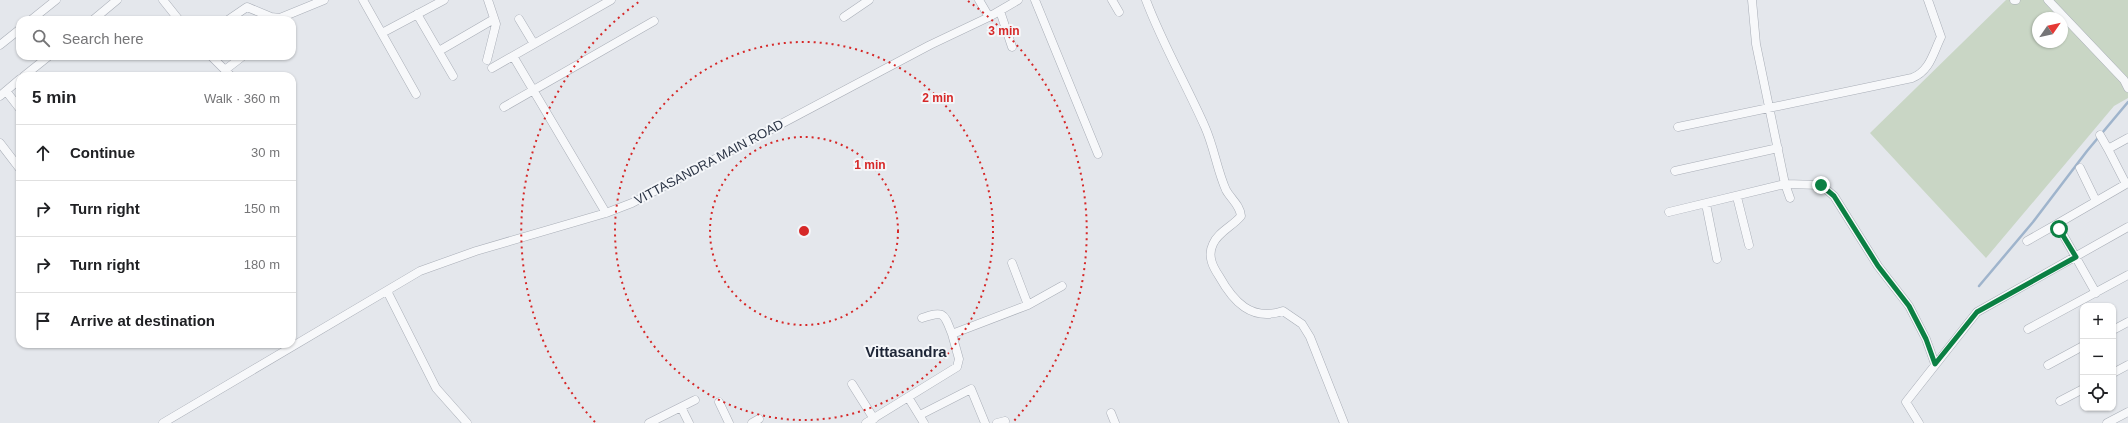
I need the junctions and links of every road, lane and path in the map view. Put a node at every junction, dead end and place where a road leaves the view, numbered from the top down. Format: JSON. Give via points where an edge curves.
{"nodes":[{"id":1,"x":56,"y":0,"type":"edge"},
{"id":2,"x":117,"y":0,"type":"edge"},
{"id":3,"x":163,"y":0,"type":"edge"},
{"id":4,"x":324,"y":0,"type":"edge"},
{"id":5,"x":363,"y":0,"type":"edge"},
{"id":6,"x":444,"y":0,"type":"edge"},
{"id":7,"x":488,"y":0,"type":"edge"},
{"id":8,"x":612,"y":0,"type":"edge"},
{"id":9,"x":869,"y":0,"type":"edge"},
{"id":10,"x":979,"y":0,"type":"edge"},
{"id":11,"x":1018,"y":0,"type":"edge"},
{"id":12,"x":1035,"y":0,"type":"edge"},
{"id":13,"x":1112,"y":0,"type":"edge"},
{"id":14,"x":1146,"y":0,"type":"edge"},
{"id":15,"x":1752,"y":0,"type":"edge"},
{"id":16,"x":1928,"y":0,"type":"edge"},
{"id":17,"x":2048,"y":0,"type":"edge"},
{"id":18,"x":1000,"y":11,"type":"junction"},
{"id":19,"x":1119,"y":12,"type":"dead end"},
{"id":20,"x":417,"y":14,"type":"junction"},
{"id":21,"x":36,"y":16,"type":"edge"},
{"id":22,"x":98,"y":16,"type":"edge"},
{"id":23,"x":176,"y":16,"type":"edge"},
{"id":24,"x":234,"y":16,"type":"edge"},
{"id":25,"x":267,"y":16,"type":"edge"},
{"id":26,"x":286,"y":16,"type":"edge"},
{"id":27,"x":844,"y":17,"type":"dead end"},
{"id":28,"x":989,"y":17,"type":"junction"},
{"id":29,"x":494,"y":18,"type":"junction"},
{"id":30,"x":519,"y":19,"type":"dead end"},
{"id":31,"x":654,"y":21,"type":"dead end"},
{"id":32,"x":16,"y":32,"type":"edge"},
{"id":33,"x":382,"y":33,"type":"junction"},
{"id":34,"x":534,"y":44,"type":"junction"},
{"id":35,"x":0,"y":45,"type":"edge"},
{"id":36,"x":1012,"y":47,"type":"dead end"},
{"id":37,"x":438,"y":51,"type":"junction"},
{"id":38,"x":513,"y":56,"type":"junction"},
{"id":39,"x":44,"y":60,"type":"edge"},
{"id":40,"x":215,"y":60,"type":"edge"},
{"id":41,"x":239,"y":60,"type":"edge"},
{"id":42,"x":487,"y":60,"type":"dead end"},
{"id":43,"x":492,"y":68,"type":"dead end"},
{"id":44,"x":29,"y":72,"type":"edge"},
{"id":45,"x":227,"y":72,"type":"edge"},
{"id":46,"x":229,"y":72,"type":"edge"},
{"id":47,"x":453,"y":76,"type":"dead end"},
{"id":48,"x":16,"y":82,"type":"edge"},
{"id":49,"x":2128,"y":88,"type":"edge"},
{"id":50,"x":533,"y":90,"type":"junction"},
{"id":51,"x":3,"y":93,"type":"edge"},
{"id":52,"x":416,"y":94,"type":"dead end"},
{"id":53,"x":16,"y":105,"type":"edge"},
{"id":54,"x":504,"y":107,"type":"dead end"},
{"id":55,"x":1770,"y":109,"type":"junction"},
{"id":56,"x":1678,"y":127,"type":"dead end"},
{"id":57,"x":2100,"y":134,"type":"dead end"},
{"id":58,"x":2128,"y":138,"type":"edge"},
{"id":59,"x":0,"y":143,"type":"edge"},
{"id":60,"x":1778,"y":148,"type":"junction"},
{"id":61,"x":2108,"y":149,"type":"junction"},
{"id":62,"x":1098,"y":154,"type":"dead end"},
{"id":63,"x":16,"y":164,"type":"edge"},
{"id":64,"x":2080,"y":168,"type":"dead end"},
{"id":65,"x":1675,"y":171,"type":"dead end"},
{"id":66,"x":1785,"y":184,"type":"junction"},
{"id":67,"x":2127,"y":184,"type":"edge"},
{"id":68,"x":1737,"y":197,"type":"junction"},
{"id":69,"x":1790,"y":198,"type":"dead end"},
{"id":70,"x":2096,"y":201,"type":"junction"},
{"id":71,"x":1706,"y":204,"type":"junction"},
{"id":72,"x":606,"y":212,"type":"junction"},
{"id":73,"x":1669,"y":212,"type":"dead end"},
{"id":74,"x":2057,"y":224,"type":"junction"},
{"id":75,"x":2128,"y":227,"type":"edge"},
{"id":76,"x":2027,"y":241,"type":"dead end"},
{"id":77,"x":1749,"y":245,"type":"dead end"},
{"id":78,"x":2076,"y":257,"type":"junction"},
{"id":79,"x":1717,"y":259,"type":"dead end"},
{"id":80,"x":1012,"y":263,"type":"dead end"},
{"id":81,"x":2128,"y":275,"type":"edge"},
{"id":82,"x":1062,"y":286,"type":"dead end"},
{"id":83,"x":386,"y":291,"type":"junction"},
{"id":84,"x":2096,"y":293,"type":"junction"},
{"id":85,"x":1028,"y":305,"type":"junction"},
{"id":86,"x":922,"y":318,"type":"dead end"},
{"id":87,"x":2128,"y":322,"type":"edge"},
{"id":88,"x":2116,"y":328,"type":"edge"},
{"id":89,"x":2028,"y":329,"type":"dead end"},
{"id":90,"x":952,"y":334,"type":"junction"},
{"id":91,"x":296,"y":344,"type":"edge"},
{"id":92,"x":290,"y":348,"type":"edge"},
{"id":93,"x":2080,"y":348,"type":"edge"},
{"id":94,"x":1935,"y":364,"type":"junction"},
{"id":95,"x":2048,"y":365,"type":"dead end"},
{"id":96,"x":2128,"y":365,"type":"edge"},
{"id":97,"x":2116,"y":371,"type":"edge"},
{"id":98,"x":852,"y":384,"type":"dead end"},
{"id":99,"x":2080,"y":391,"type":"edge"},
{"id":100,"x":908,"y":397,"type":"junction"},
{"id":101,"x":695,"y":400,"type":"dead end"},
{"id":102,"x":2060,"y":401,"type":"dead end"},
{"id":103,"x":718,"y":402,"type":"dead end"},
{"id":104,"x":681,"y":407,"type":"junction"},
{"id":105,"x":2128,"y":412,"type":"edge"},
{"id":106,"x":1111,"y":413,"type":"dead end"},
{"id":107,"x":920,"y":415,"type":"junction"},
{"id":108,"x":873,"y":421,"type":"edge"},
{"id":109,"x":163,"y":423,"type":"edge"},
{"id":110,"x":467,"y":423,"type":"edge"},
{"id":111,"x":649,"y":423,"type":"edge"},
{"id":112,"x":689,"y":423,"type":"edge"},
{"id":113,"x":729,"y":423,"type":"edge"},
{"id":114,"x":924,"y":423,"type":"edge"},
{"id":115,"x":985,"y":423,"type":"edge"},
{"id":116,"x":1115,"y":423,"type":"edge"},
{"id":117,"x":1343,"y":423,"type":"edge"},
{"id":118,"x":1919,"y":423,"type":"edge"},
{"id":119,"x":2107,"y":423,"type":"edge"}],
"edges":[{"from":1,"to":21,"type":"street"},
{"from":2,"to":22,"type":"street"},
{"from":3,"to":23,"type":"street"},
{"from":4,"to":26,"type":"street"},
{"from":5,"to":33,"type":"street"},
{"from":6,"to":20,"type":"street"},
{"from":7,"to":29,"type":"street"},
{"from":8,"to":34,"type":"street"},
{"from":9,"to":27,"type":"street"},
{"from":10,"to":28,"type":"street"},
{"from":11,"to":18,"type":"street","name":"VITTASANDRA MAIN ROAD"},
{"from":12,"to":62,"type":"street"},
{"from":13,"to":19,"type":"street"},
{"from":14,"to":117,"type":"street","via":[[1155,25],[1206,130],[1226,190],[1240,209],[1241,216],[1212,244],[1211,263],[1237,304],[1262,313],[1273,314],[1282,311],[1302,324],[1310,337]]},
{"from":15,"to":55,"type":"street","via":[[1756,44]]},
{"from":16,"to":55,"type":"street","via":[[1941,37],[1922,75]]},
{"from":17,"to":49,"type":"street","via":[[2124,80]]},
{"from":18,"to":28,"type":"street","name":"VITTASANDRA MAIN ROAD"},
{"from":18,"to":36,"type":"street"},
{"from":20,"to":33,"type":"street"},
{"from":20,"to":37,"type":"street"},
{"from":24,"to":25,"type":"street","via":[[247,7]]},
{"from":28,"to":72,"type":"street","name":"VITTASANDRA MAIN ROAD","via":[[930,45],[632,203]]},
{"from":29,"to":37,"type":"street"},
{"from":29,"to":42,"type":"street","via":[[496,24]]},
{"from":30,"to":34,"type":"street"},
{"from":31,"to":50,"type":"street"},
{"from":32,"to":35,"type":"street"},
{"from":33,"to":52,"type":"street"},
{"from":34,"to":38,"type":"street"},
{"from":37,"to":47,"type":"street"},
{"from":38,"to":43,"type":"street"},
{"from":38,"to":50,"type":"street"},
{"from":39,"to":44,"type":"street"},
{"from":40,"to":45,"type":"street"},
{"from":41,"to":46,"type":"street"},
{"from":48,"to":51,"type":"street"},
{"from":50,"to":54,"type":"street"},
{"from":50,"to":72,"type":"street"},
{"from":51,"to":53,"type":"street"},
{"from":55,"to":56,"type":"street"},
{"from":55,"to":60,"type":"street"},
{"from":57,"to":61,"type":"street"},
{"from":58,"to":61,"type":"street"},
{"from":59,"to":63,"type":"street"},
{"from":60,"to":65,"type":"street"},
{"from":60,"to":66,"type":"street"},
{"from":61,"to":67,"type":"street"},
{"from":64,"to":70,"type":"street"},
{"from":66,"to":68,"type":"street"},
{"from":66,"to":69,"type":"street"},
{"from":66,"to":94,"type":"street","via":[[1821,185],[1834,196],[1878,266],[1909,306],[1926,339]]},
{"from":67,"to":70,"type":"street"},
{"from":68,"to":71,"type":"street"},
{"from":68,"to":77,"type":"street"},
{"from":70,"to":74,"type":"street"},
{"from":71,"to":73,"type":"street"},
{"from":71,"to":79,"type":"street"},
{"from":72,"to":83,"type":"street","name":"VITTASANDRA MAIN ROAD","via":[[441,262]]},
{"from":74,"to":76,"type":"street"},
{"from":74,"to":78,"type":"street"},
{"from":75,"to":78,"type":"street"},
{"from":78,"to":84,"type":"street"},
{"from":78,"to":94,"type":"street","via":[[1977,312]]},
{"from":80,"to":85,"type":"street"},
{"from":81,"to":84,"type":"street"},
{"from":82,"to":85,"type":"street"},
{"from":83,"to":91,"type":"street","name":"VITTASANDRA MAIN ROAD"},
{"from":83,"to":110,"type":"street","via":[[436,388]]},
{"from":84,"to":89,"type":"street"},
{"from":85,"to":90,"type":"street"},
{"from":86,"to":90,"type":"street","via":[[942,314]]},
{"from":87,"to":88,"type":"street"},
{"from":90,"to":100,"type":"street","via":[[959,359],[957,367]]},
{"from":92,"to":109,"type":"street","name":"VITTASANDRA MAIN ROAD"},
{"from":93,"to":95,"type":"street"},
{"from":94,"to":118,"type":"street","via":[[1906,402]]},
{"from":96,"to":97,"type":"street"},
{"from":98,"to":108,"type":"street"},
{"from":99,"to":102,"type":"street"},
{"from":100,"to":107,"type":"street"},
{"from":100,"to":108,"type":"street"},
{"from":101,"to":104,"type":"street"},
{"from":103,"to":113,"type":"street"},
{"from":104,"to":111,"type":"street"},
{"from":104,"to":112,"type":"street"},
{"from":105,"to":119,"type":"street"},
{"from":106,"to":116,"type":"street"},
{"from":107,"to":114,"type":"street"},
{"from":107,"to":115,"type":"street","via":[[971,389]]}]}
